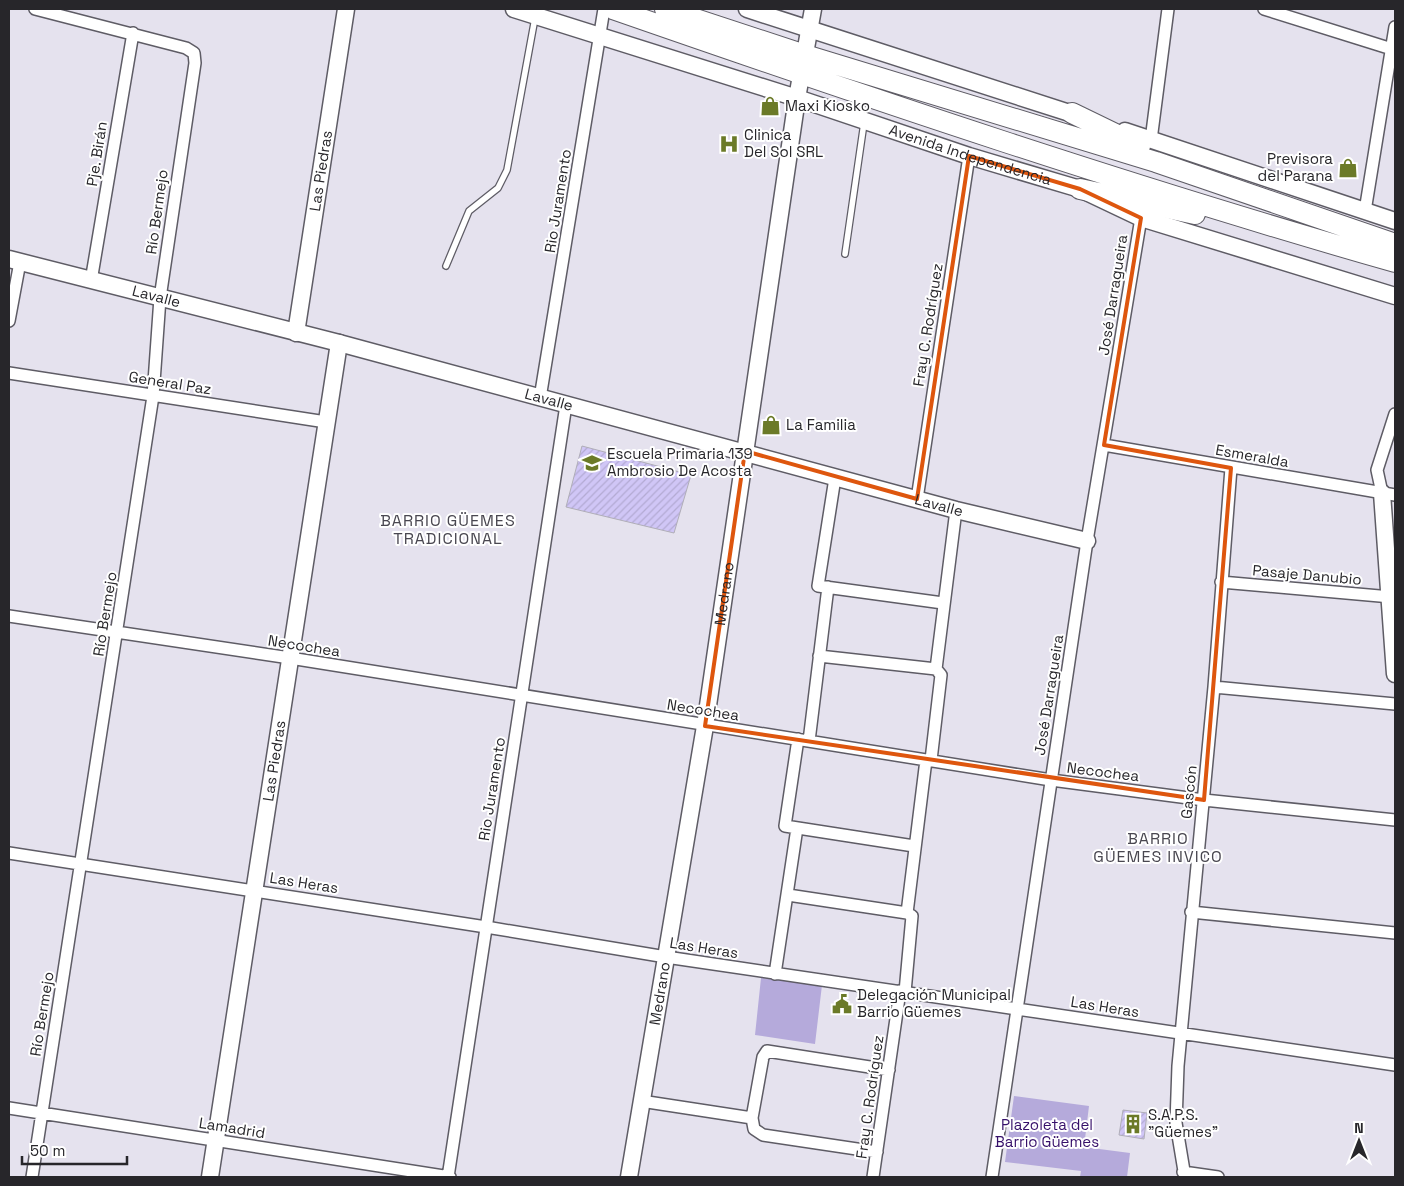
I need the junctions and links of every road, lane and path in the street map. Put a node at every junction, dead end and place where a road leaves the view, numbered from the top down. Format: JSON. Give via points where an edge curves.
{"nodes":[{"id":1,"x":35,"y":9,"type":"edge"},
{"id":2,"x":346,"y":9,"type":"edge"},
{"id":3,"x":514,"y":9,"type":"edge"},
{"id":4,"x":604,"y":9,"type":"edge"},
{"id":5,"x":613,"y":9,"type":"edge"},
{"id":6,"x":665,"y":9,"type":"edge"},
{"id":7,"x":747,"y":9,"type":"edge"},
{"id":8,"x":813,"y":9,"type":"edge"},
{"id":9,"x":1168,"y":9,"type":"edge"},
{"id":10,"x":1264,"y":9,"type":"edge"},
{"id":11,"x":535,"y":16,"type":"junction"},
{"id":12,"x":1395,"y":27,"type":"edge"},
{"id":13,"x":810,"y":29,"type":"junction"},
{"id":14,"x":133,"y":33,"type":"junction"},
{"id":15,"x":600,"y":36,"type":"junction"},
{"id":16,"x":1394,"y":50,"type":"edge"},
{"id":17,"x":804,"y":65,"type":"junction"},
{"id":18,"x":797,"y":98,"type":"junction"},
{"id":19,"x":1072,"y":113,"type":"junction"},
{"id":20,"x":864,"y":121,"type":"junction"},
{"id":21,"x":1151,"y":140,"type":"junction"},
{"id":22,"x":969,"y":156,"type":"junction"},
{"id":23,"x":1080,"y":189,"type":"junction"},
{"id":24,"x":1235,"y":189,"type":"junction"},
{"id":25,"x":1365,"y":211,"type":"junction"},
{"id":26,"x":1141,"y":218,"type":"junction"},
{"id":27,"x":1249,"y":220,"type":"junction"},
{"id":28,"x":1395,"y":221,"type":"edge"},
{"id":29,"x":1395,"y":244,"type":"edge"},
{"id":30,"x":845,"y":254,"type":"dead end"},
{"id":31,"x":14,"y":261,"type":"edge"},
{"id":32,"x":1395,"y":262,"type":"edge"},
{"id":33,"x":446,"y":266,"type":"dead end"},
{"id":34,"x":91,"y":281,"type":"junction"},
{"id":35,"x":1395,"y":296,"type":"edge"},
{"id":36,"x":160,"y":298,"type":"junction"},
{"id":37,"x":9,"y":321,"type":"edge"},
{"id":38,"x":296,"y":333,"type":"junction"},
{"id":39,"x":339,"y":344,"type":"junction"},
{"id":40,"x":9,"y":373,"type":"edge"},
{"id":41,"x":153,"y":396,"type":"junction"},
{"id":42,"x":540,"y":398,"type":"junction"},
{"id":43,"x":566,"y":405,"type":"junction"},
{"id":44,"x":1395,"y":414,"type":"edge"},
{"id":45,"x":326,"y":422,"type":"junction"},
{"id":46,"x":1104,"y":445,"type":"junction"},
{"id":47,"x":745,"y":451,"type":"junction"},
{"id":48,"x":1231,"y":468,"type":"junction"},
{"id":49,"x":835,"y":478,"type":"junction"},
{"id":50,"x":1388,"y":494,"type":"edge"},
{"id":51,"x":917,"y":499,"type":"junction"},
{"id":52,"x":956,"y":510,"type":"junction"},
{"id":53,"x":1087,"y":541,"type":"junction"},
{"id":54,"x":1221,"y":582,"type":"junction"},
{"id":55,"x":828,"y":587,"type":"junction"},
{"id":56,"x":1391,"y":597,"type":"junction"},
{"id":57,"x":943,"y":603,"type":"junction"},
{"id":58,"x":9,"y":616,"type":"edge"},
{"id":59,"x":118,"y":634,"type":"junction"},
{"id":60,"x":1395,"y":654,"type":"edge"},
{"id":61,"x":819,"y":656,"type":"junction"},
{"id":62,"x":290,"y":658,"type":"junction"},
{"id":63,"x":936,"y":669,"type":"junction"},
{"id":64,"x":1395,"y":674,"type":"edge"},
{"id":65,"x":1214,"y":687,"type":"junction"},
{"id":66,"x":522,"y":696,"type":"junction"},
{"id":67,"x":1395,"y":704,"type":"edge"},
{"id":68,"x":705,"y":726,"type":"junction"},
{"id":69,"x":804,"y":740,"type":"junction"},
{"id":70,"x":928,"y":760,"type":"junction"},
{"id":71,"x":1051,"y":780,"type":"junction"},
{"id":72,"x":1204,"y":800,"type":"junction"},
{"id":73,"x":1395,"y":820,"type":"edge"},
{"id":74,"x":797,"y":828,"type":"junction"},
{"id":75,"x":914,"y":846,"type":"junction"},
{"id":76,"x":9,"y":853,"type":"edge"},
{"id":77,"x":80,"y":865,"type":"junction"},
{"id":78,"x":253,"y":890,"type":"junction"},
{"id":79,"x":788,"y":895,"type":"junction"},
{"id":80,"x":1191,"y":912,"type":"junction"},
{"id":81,"x":907,"y":913,"type":"junction"},
{"id":82,"x":486,"y":927,"type":"junction"},
{"id":83,"x":1395,"y":933,"type":"edge"},
{"id":84,"x":666,"y":957,"type":"junction"},
{"id":85,"x":775,"y":974,"type":"junction"},
{"id":86,"x":902,"y":991,"type":"junction"},
{"id":87,"x":1016,"y":1008,"type":"junction"},
{"id":88,"x":1181,"y":1034,"type":"junction"},
{"id":89,"x":1395,"y":1065,"type":"edge"},
{"id":90,"x":889,"y":1070,"type":"junction"},
{"id":91,"x":641,"y":1101,"type":"junction"},
{"id":92,"x":9,"y":1108,"type":"edge"},
{"id":93,"x":42,"y":1114,"type":"junction"},
{"id":94,"x":752,"y":1118,"type":"junction"},
{"id":95,"x":216,"y":1140,"type":"junction"},
{"id":96,"x":877,"y":1152,"type":"junction"},
{"id":97,"x":1184,"y":1175,"type":"edge"},
{"id":98,"x":32,"y":1177,"type":"edge"},
{"id":99,"x":210,"y":1177,"type":"edge"},
{"id":100,"x":449,"y":1177,"type":"edge"},
{"id":101,"x":629,"y":1177,"type":"edge"},
{"id":102,"x":873,"y":1177,"type":"edge"},
{"id":103,"x":992,"y":1177,"type":"edge"},
{"id":104,"x":1218,"y":1177,"type":"edge"}],
"edges":[{"from":1,"to":14,"type":"street"},
{"from":2,"to":38,"type":"street","name":"Las Piedras"},
{"from":3,"to":11,"type":"street","name":"Avenida Independencia"},
{"from":4,"to":15,"type":"street","name":"Rio Juramento"},
{"from":5,"to":17,"type":"highway","name":"Avenida Independencia"},
{"from":6,"to":17,"type":"highway","name":"Avenida Independencia"},
{"from":7,"to":13,"type":"street"},
{"from":8,"to":13,"type":"street","name":"Medrano"},
{"from":9,"to":21,"type":"street"},
{"from":10,"to":16,"type":"street"},
{"from":11,"to":15,"type":"street","name":"Avenida Independencia"},
{"from":11,"to":33,"type":"lane","via":[[507,170],[498,188],[469,211]]},
{"from":12,"to":16,"type":"street"},
{"from":13,"to":17,"type":"street","name":"Medrano"},
{"from":13,"to":19,"type":"street"},
{"from":14,"to":34,"type":"street","name":"Pje. Birán"},
{"from":14,"to":36,"type":"street","name":"Río Bermejo","via":[[194,53]]},
{"from":15,"to":18,"type":"street","name":"Avenida Independencia"},
{"from":15,"to":42,"type":"street","name":"Rio Juramento"},
{"from":16,"to":25,"type":"street"},
{"from":17,"to":18,"type":"street","name":"Medrano"},
{"from":17,"to":24,"type":"highway","name":"Avenida Independencia","via":[[1156,162]]},
{"from":17,"to":27,"type":"highway","name":"Avenida Independencia"},
{"from":18,"to":20,"type":"street","name":"Avenida Independencia"},
{"from":18,"to":47,"type":"street","name":"Medrano"},
{"from":19,"to":21,"type":"street"},
{"from":19,"to":24,"type":"highway"},
{"from":20,"to":22,"type":"street","name":"Avenida Independencia"},
{"from":20,"to":30,"type":"lane"},
{"from":21,"to":25,"type":"street"},
{"from":22,"to":23,"type":"street","name":"Avenida Independencia"},
{"from":22,"to":51,"type":"street","name":"Fray C. Rodríguez"},
{"from":23,"to":26,"type":"street","name":"Avenida Independencia"},
{"from":23,"to":27,"type":"highway","via":[[1177,211]]},
{"from":24,"to":29,"type":"highway","name":"Avenida Independencia"},
{"from":25,"to":28,"type":"street"},
{"from":26,"to":35,"type":"street","name":"Avenida Independencia"},
{"from":26,"to":46,"type":"street","name":"José Darragueira"},
{"from":27,"to":32,"type":"highway","name":"Avenida Independencia"},
{"from":31,"to":34,"type":"street","name":"Lavalle"},
{"from":31,"to":37,"type":"street"},
{"from":34,"to":36,"type":"street","name":"Lavalle"},
{"from":36,"to":38,"type":"street","name":"Lavalle"},
{"from":36,"to":41,"type":"street","name":"Río Bermejo"},
{"from":38,"to":39,"type":"street","name":"Lavalle"},
{"from":39,"to":42,"type":"street","name":"Lavalle"},
{"from":39,"to":45,"type":"street","name":"Las Piedras"},
{"from":40,"to":41,"type":"street","name":"General Paz"},
{"from":41,"to":45,"type":"street","name":"General Paz"},
{"from":41,"to":59,"type":"street","name":"Río Bermejo"},
{"from":42,"to":43,"type":"street","name":"Lavalle"},
{"from":43,"to":47,"type":"street","name":"Lavalle"},
{"from":43,"to":66,"type":"street","name":"Rio Juramento"},
{"from":44,"to":50,"type":"street","via":[[1378,470]]},
{"from":45,"to":62,"type":"street","name":"Las Piedras"},
{"from":46,"to":48,"type":"street","name":"Esmeralda"},
{"from":46,"to":53,"type":"street","name":"José Darragueira"},
{"from":47,"to":49,"type":"street","name":"Lavalle"},
{"from":47,"to":68,"type":"street","name":"Medrano"},
{"from":48,"to":50,"type":"street","name":"Esmeralda"},
{"from":48,"to":54,"type":"street","name":"Gascón"},
{"from":49,"to":51,"type":"street","name":"Lavalle"},
{"from":49,"to":55,"type":"street","via":[[818,586]]},
{"from":50,"to":56,"type":"street"},
{"from":51,"to":52,"type":"street","name":"Lavalle"},
{"from":52,"to":53,"type":"street","name":"Lavalle"},
{"from":52,"to":57,"type":"street"},
{"from":53,"to":71,"type":"street","name":"José Darragueira"},
{"from":54,"to":56,"type":"street","name":"Pasaje Danubio"},
{"from":54,"to":65,"type":"street","name":"Gascón"},
{"from":55,"to":57,"type":"street"},
{"from":55,"to":61,"type":"street"},
{"from":56,"to":60,"type":"street"},
{"from":57,"to":63,"type":"street"},
{"from":58,"to":59,"type":"street","name":"Necochea"},
{"from":59,"to":62,"type":"street","name":"Necochea"},
{"from":59,"to":77,"type":"street","name":"Río Bermejo"},
{"from":60,"to":64,"type":"street"},
{"from":61,"to":63,"type":"street"},
{"from":61,"to":69,"type":"street"},
{"from":62,"to":66,"type":"street","name":"Necochea"},
{"from":62,"to":78,"type":"street","name":"Las Piedras"},
{"from":63,"to":70,"type":"street","via":[[941,675]]},
{"from":65,"to":67,"type":"street"},
{"from":65,"to":72,"type":"street","name":"Gascón"},
{"from":66,"to":68,"type":"street","name":"Necochea"},
{"from":66,"to":82,"type":"street","name":"Rio Juramento"},
{"from":68,"to":69,"type":"street","name":"Necochea"},
{"from":68,"to":84,"type":"street","name":"Medrano"},
{"from":69,"to":70,"type":"street","name":"Necochea"},
{"from":69,"to":74,"type":"street","via":[[785,826]]},
{"from":70,"to":71,"type":"street","name":"Necochea"},
{"from":70,"to":75,"type":"street"},
{"from":71,"to":72,"type":"street","name":"Necochea"},
{"from":71,"to":87,"type":"street","name":"José Darragueira"},
{"from":72,"to":73,"type":"street","name":"Necochea"},
{"from":72,"to":80,"type":"street","name":"Gascón"},
{"from":74,"to":75,"type":"street"},
{"from":74,"to":79,"type":"street"},
{"from":75,"to":81,"type":"street"},
{"from":76,"to":77,"type":"street","name":"Las Heras"},
{"from":77,"to":78,"type":"street","name":"Las Heras"},
{"from":77,"to":93,"type":"street","name":"Río Bermejo"},
{"from":78,"to":82,"type":"street","name":"Las Heras"},
{"from":78,"to":95,"type":"street","name":"Las Piedras"},
{"from":79,"to":81,"type":"street"},
{"from":79,"to":85,"type":"street"},
{"from":80,"to":83,"type":"street"},
{"from":80,"to":88,"type":"street","name":"Gascón"},
{"from":81,"to":86,"type":"street","name":"Fray C. Rodríguez","via":[[912,916]]},
{"from":82,"to":84,"type":"street","name":"Las Heras"},
{"from":82,"to":100,"type":"street","name":"Rio Juramento"},
{"from":84,"to":85,"type":"street","name":"Las Heras"},
{"from":84,"to":91,"type":"street","name":"Medrano"},
{"from":85,"to":86,"type":"street","name":"Las Heras"},
{"from":86,"to":87,"type":"street","name":"Las Heras"},
{"from":86,"to":90,"type":"street","name":"Fray C. Rodríguez"},
{"from":87,"to":88,"type":"street","name":"Las Heras"},
{"from":87,"to":103,"type":"street","name":"José Darragueira"},
{"from":88,"to":89,"type":"street","name":"Las Heras"},
{"from":88,"to":97,"type":"street","name":"Gascón","via":[[1176,1106]]},
{"from":90,"to":94,"type":"street","via":[[767,1051],[763,1056]]},
{"from":90,"to":96,"type":"street","name":"Fray C. Rodríguez"},
{"from":91,"to":94,"type":"street"},
{"from":91,"to":101,"type":"street","name":"Medrano"},
{"from":92,"to":93,"type":"street","name":"Lamadrid"},
{"from":93,"to":95,"type":"street","name":"Lamadrid"},
{"from":93,"to":98,"type":"street","name":"Río Bermejo"},
{"from":94,"to":96,"type":"street","via":[[754,1129],[762,1135]]},
{"from":95,"to":99,"type":"street","name":"Las Piedras"},
{"from":95,"to":100,"type":"street","name":"Lamadrid"},
{"from":96,"to":102,"type":"street","name":"Fray C. Rodríguez"},
{"from":97,"to":104,"type":"street"}]}
